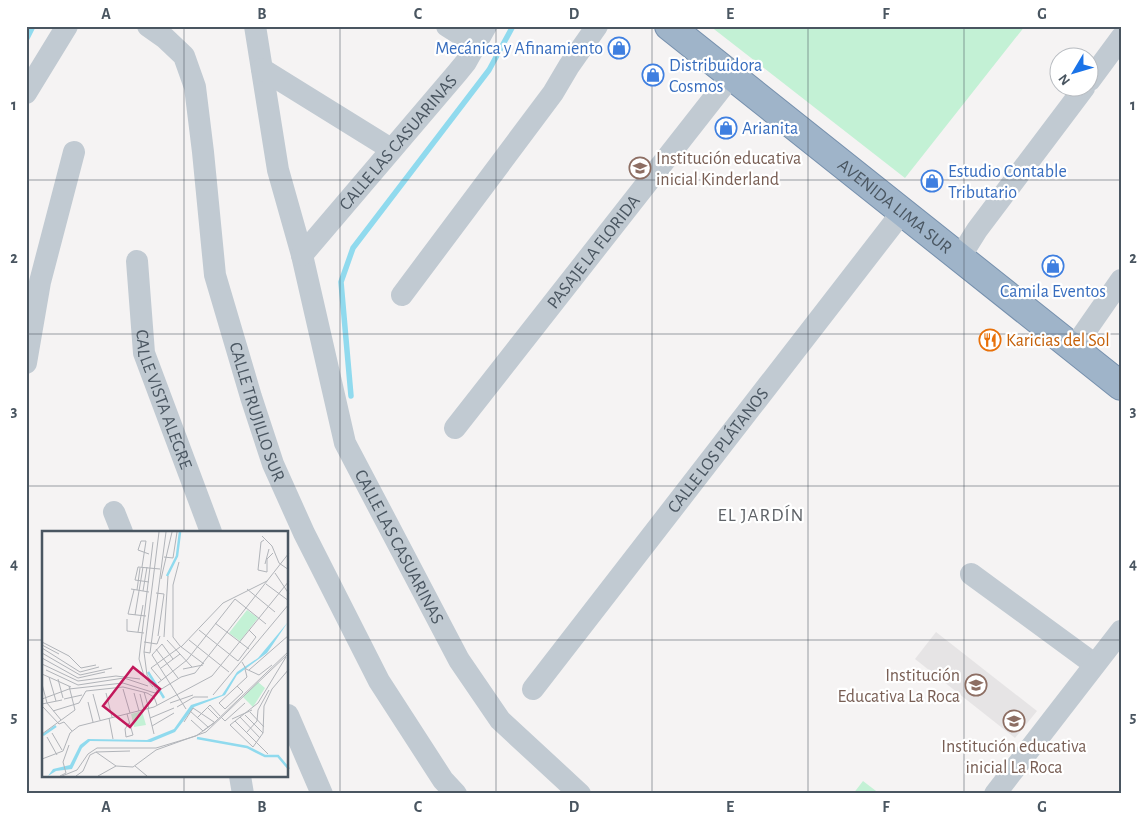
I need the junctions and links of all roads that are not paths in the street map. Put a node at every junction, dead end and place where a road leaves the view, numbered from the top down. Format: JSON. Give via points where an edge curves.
{"nodes":[{"id":1,"x":68,"y":26,"type":"edge"},
{"id":2,"x":148,"y":26,"type":"edge"},
{"id":3,"x":254,"y":26,"type":"edge"},
{"id":4,"x":447,"y":26,"type":"edge"},
{"id":5,"x":597,"y":26,"type":"edge"},
{"id":6,"x":669,"y":26,"type":"edge"},
{"id":7,"x":481,"y":36,"type":"edge"},
{"id":8,"x":1121,"y":38,"type":"edge"},
{"id":9,"x":262,"y":69,"type":"junction"},
{"id":10,"x":1103,"y":71,"type":"edge"},
{"id":11,"x":731,"y":76,"type":"junction"},
{"id":12,"x":26,"y":93,"type":"edge"},
{"id":13,"x":1076,"y":98,"type":"edge"},
{"id":14,"x":391,"y":149,"type":"junction"},
{"id":15,"x":74,"y":152,"type":"dead end"},
{"id":16,"x":903,"y":211,"type":"junction"},
{"id":17,"x":302,"y":255,"type":"junction"},
{"id":18,"x":960,"y":257,"type":"junction"},
{"id":19,"x":137,"y":262,"type":"dead end"},
{"id":20,"x":1121,"y":280,"type":"edge"},
{"id":21,"x":402,"y":295,"type":"dead end"},
{"id":22,"x":1073,"y":349,"type":"junction"},
{"id":23,"x":26,"y":363,"type":"edge"},
{"id":24,"x":1121,"y":386,"type":"edge"},
{"id":25,"x":455,"y":428,"type":"dead end"},
{"id":26,"x":211,"y":531,"type":"edge"},
{"id":27,"x":971,"y":574,"type":"dead end"},
{"id":28,"x":1121,"y":631,"type":"edge"},
{"id":29,"x":1094,"y":664,"type":"junction"},
{"id":30,"x":533,"y":689,"type":"dead end"},
{"id":31,"x":289,"y":717,"type":"edge"},
{"id":32,"x":240,"y":778,"type":"edge"},
{"id":33,"x":450,"y":787,"type":"edge"},
{"id":34,"x":243,"y":794,"type":"edge"},
{"id":35,"x":322,"y":794,"type":"edge"},
{"id":36,"x":580,"y":794,"type":"edge"},
{"id":37,"x":995,"y":794,"type":"edge"}],
"edges":[{"from":1,"to":12,"type":"street"},
{"from":2,"to":33,"type":"street","name":"CALLE TRUJILLO SUR","via":[[184,56],[195,87],[215,275],[274,464],[304,533],[380,681]]},
{"from":3,"to":9,"type":"street","name":"CALLE LAS CASUARINAS"},
{"from":4,"to":7,"type":"street"},
{"from":5,"to":21,"type":"street","via":[[553,93]]},
{"from":6,"to":11,"type":"highway","name":"AVENIDA LIMA SUR"},
{"from":7,"to":14,"type":"street","name":"CALLE LAS CASUARINAS","via":[[466,62]]},
{"from":8,"to":10,"type":"street"},
{"from":9,"to":14,"type":"street"},
{"from":9,"to":17,"type":"street","name":"CALLE LAS CASUARINAS","via":[[278,170]]},
{"from":11,"to":16,"type":"highway","name":"AVENIDA LIMA SUR"},
{"from":11,"to":25,"type":"street","name":"PASAJE LA FLORIDA"},
{"from":13,"to":18,"type":"street"},
{"from":14,"to":17,"type":"street","name":"CALLE LAS CASUARINAS"},
{"from":15,"to":23,"type":"street","via":[[40,282]]},
{"from":16,"to":18,"type":"highway","name":"AVENIDA LIMA SUR"},
{"from":16,"to":30,"type":"street","name":"CALLE LOS PLÁTANOS"},
{"from":17,"to":36,"type":"street","name":"CALLE LAS CASUARINAS","via":[[349,451],[469,676],[500,720]]},
{"from":18,"to":22,"type":"highway","name":"AVENIDA LIMA SUR"},
{"from":19,"to":26,"type":"street","name":"CALLE VISTA ALEGRE","via":[[144,353]]},
{"from":20,"to":22,"type":"street"},
{"from":22,"to":24,"type":"highway","name":"AVENIDA LIMA SUR"},
{"from":27,"to":29,"type":"street"},
{"from":28,"to":29,"type":"street"},
{"from":29,"to":37,"type":"street"},
{"from":31,"to":35,"type":"street"},
{"from":32,"to":34,"type":"street"}]}
